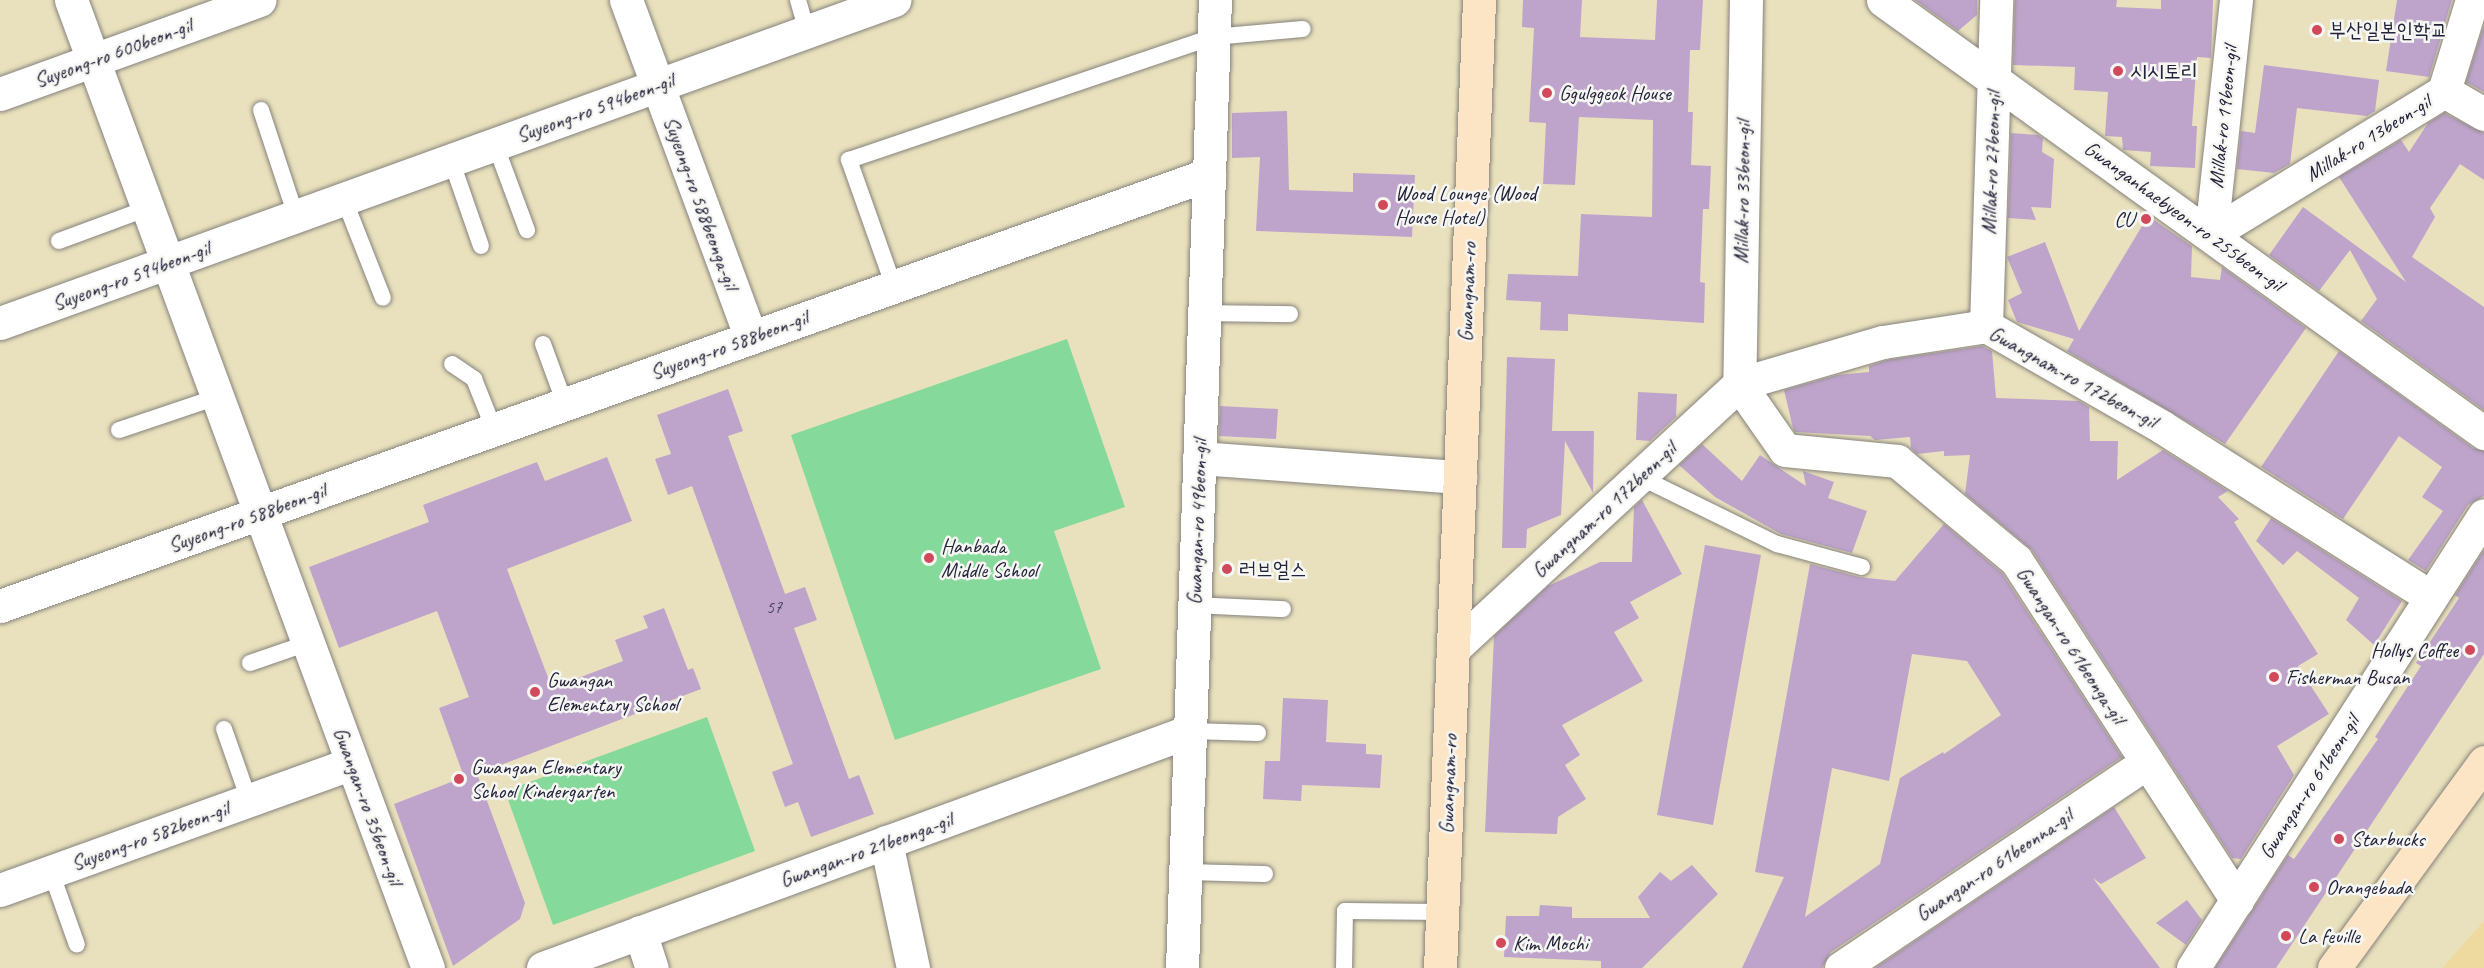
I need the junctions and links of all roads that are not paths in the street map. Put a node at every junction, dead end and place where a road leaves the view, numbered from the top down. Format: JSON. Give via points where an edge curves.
{"nodes":[{"id":1,"x":71,"y":0,"type":"edge"},
{"id":2,"x":259,"y":0,"type":"edge"},
{"id":3,"x":626,"y":0,"type":"edge"},
{"id":4,"x":798,"y":0,"type":"edge"},
{"id":5,"x":894,"y":0,"type":"edge"},
{"id":6,"x":1215,"y":0,"type":"edge"},
{"id":7,"x":1479,"y":0,"type":"edge"},
{"id":8,"x":1746,"y":0,"type":"edge"},
{"id":9,"x":1883,"y":0,"type":"edge"},
{"id":10,"x":1996,"y":0,"type":"edge"},
{"id":11,"x":2236,"y":0,"type":"edge"},
{"id":12,"x":2472,"y":0,"type":"edge"},
{"id":13,"x":1303,"y":29,"type":"dead end"},
{"id":14,"x":807,"y":32,"type":"junction"},
{"id":15,"x":1213,"y":38,"type":"junction"},
{"id":16,"x":93,"y":60,"type":"junction"},
{"id":17,"x":1994,"y":80,"type":"junction"},
{"id":18,"x":658,"y":86,"type":"junction"},
{"id":19,"x":2444,"y":91,"type":"junction"},
{"id":20,"x":0,"y":94,"type":"edge"},
{"id":21,"x":261,"y":110,"type":"dead end"},
{"id":22,"x":2484,"y":114,"type":"edge"},
{"id":23,"x":495,"y":144,"type":"junction"},
{"id":24,"x":451,"y":160,"type":"junction"},
{"id":25,"x":1209,"y":174,"type":"junction"},
{"id":26,"x":344,"y":199,"type":"junction"},
{"id":27,"x":148,"y":208,"type":"junction"},
{"id":28,"x":296,"y":216,"type":"junction"},
{"id":29,"x":527,"y":230,"type":"dead end"},
{"id":30,"x":2211,"y":234,"type":"junction"},
{"id":31,"x":59,"y":241,"type":"dead end"},
{"id":32,"x":481,"y":246,"type":"dead end"},
{"id":33,"x":168,"y":263,"type":"junction"},
{"id":34,"x":894,"y":286,"type":"junction"},
{"id":35,"x":383,"y":298,"type":"dead end"},
{"id":36,"x":1204,"y":313,"type":"junction"},
{"id":37,"x":1290,"y":314,"type":"dead end"},
{"id":38,"x":0,"y":323,"type":"edge"},
{"id":39,"x":1986,"y":326,"type":"junction"},
{"id":40,"x":751,"y":338,"type":"junction"},
{"id":41,"x":543,"y":344,"type":"dead end"},
{"id":42,"x":452,"y":364,"type":"dead end"},
{"id":43,"x":1739,"y":384,"type":"junction"},
{"id":44,"x":217,"y":397,"type":"junction"},
{"id":45,"x":565,"y":404,"type":"junction"},
{"id":46,"x":494,"y":429,"type":"junction"},
{"id":47,"x":118,"y":430,"type":"dead end"},
{"id":48,"x":2484,"y":433,"type":"edge"},
{"id":49,"x":1199,"y":458,"type":"junction"},
{"id":50,"x":1460,"y":477,"type":"junction"},
{"id":51,"x":1640,"y":477,"type":"junction"},
{"id":52,"x":260,"y":513,"type":"junction"},
{"id":53,"x":2484,"y":515,"type":"edge"},
{"id":54,"x":1862,"y":567,"type":"dead end"},
{"id":55,"x":2431,"y":597,"type":"junction"},
{"id":56,"x":1194,"y":605,"type":"junction"},
{"id":57,"x":0,"y":606,"type":"edge"},
{"id":58,"x":1283,"y":609,"type":"dead end"},
{"id":59,"x":308,"y":643,"type":"junction"},
{"id":60,"x":1453,"y":649,"type":"junction"},
{"id":61,"x":250,"y":663,"type":"dead end"},
{"id":62,"x":224,"y":729,"type":"dead end"},
{"id":63,"x":1190,"y":731,"type":"junction"},
{"id":64,"x":1258,"y":733,"type":"dead end"},
{"id":65,"x":2484,"y":762,"type":"edge"},
{"id":66,"x":352,"y":763,"type":"junction"},
{"id":67,"x":2146,"y":763,"type":"junction"},
{"id":68,"x":249,"y":800,"type":"junction"},
{"id":69,"x":886,"y":842,"type":"junction"},
{"id":70,"x":51,"y":872,"type":"junction"},
{"id":71,"x":1185,"y":872,"type":"junction"},
{"id":72,"x":1265,"y":874,"type":"dead end"},
{"id":73,"x":0,"y":890,"type":"edge"},
{"id":74,"x":2237,"y":900,"type":"junction"},
{"id":75,"x":1443,"y":912,"type":"junction"},
{"id":76,"x":640,"y":932,"type":"junction"},
{"id":77,"x":77,"y":945,"type":"dead end"},
{"id":78,"x":428,"y":968,"type":"edge"},
{"id":79,"x":543,"y":968,"type":"edge"},
{"id":80,"x":652,"y":968,"type":"edge"},
{"id":81,"x":913,"y":968,"type":"edge"},
{"id":82,"x":1182,"y":968,"type":"edge"},
{"id":83,"x":1344,"y":968,"type":"edge"},
{"id":84,"x":1440,"y":968,"type":"edge"},
{"id":85,"x":1841,"y":968,"type":"edge"},
{"id":86,"x":2193,"y":968,"type":"edge"},
{"id":87,"x":2334,"y":968,"type":"edge"}],
"edges":[{"from":1,"to":16,"type":"street","name":"Gwangan-ro 35beon-gil"},
{"from":2,"to":16,"type":"street","name":"Suyeong-ro 600beon-gil"},
{"from":3,"to":18,"type":"street","name":"Suyeong-ro 588beonga-gil"},
{"from":4,"to":14,"type":"lane"},
{"from":5,"to":14,"type":"street","name":"Suyeong-ro 594beon-gil"},
{"from":6,"to":15,"type":"street","name":"Gwangan-ro 49beon-gil"},
{"from":7,"to":50,"type":"main road","name":"Gwangnam-ro"},
{"from":8,"to":43,"type":"street","name":"Millak-ro 33beon-gil"},
{"from":9,"to":17,"type":"street","name":"Gwanganhaebyeon-ro 255beon-gil"},
{"from":10,"to":17,"type":"street","name":"Millak-ro 27beon-gil"},
{"from":11,"to":30,"type":"street","name":"Millak-ro 19beon-gil"},
{"from":12,"to":19,"type":"street","name":"Millak-ro 13beon-gil"},
{"from":13,"to":15,"type":"lane"},
{"from":14,"to":18,"type":"street","name":"Suyeong-ro 594beon-gil"},
{"from":15,"to":25,"type":"street","name":"Gwangan-ro 49beon-gil"},
{"from":15,"to":34,"type":"lane","via":[[849,160]]},
{"from":16,"to":20,"type":"street","name":"Suyeong-ro 600beon-gil"},
{"from":16,"to":27,"type":"street","name":"Gwangan-ro 35beon-gil"},
{"from":17,"to":30,"type":"street","name":"Gwanganhaebyeon-ro 255beon-gil"},
{"from":17,"to":39,"type":"street","name":"Millak-ro 27beon-gil"},
{"from":18,"to":23,"type":"street","name":"Suyeong-ro 594beon-gil"},
{"from":18,"to":40,"type":"street","name":"Suyeong-ro 588beonga-gil"},
{"from":19,"to":22,"type":"street"},
{"from":19,"to":30,"type":"street","name":"Millak-ro 13beon-gil"},
{"from":21,"to":28,"type":"lane"},
{"from":23,"to":24,"type":"street","name":"Suyeong-ro 594beon-gil"},
{"from":23,"to":29,"type":"lane"},
{"from":24,"to":26,"type":"street","name":"Suyeong-ro 594beon-gil"},
{"from":24,"to":32,"type":"lane"},
{"from":25,"to":34,"type":"street","name":"Suyeong-ro 588beon-gil"},
{"from":25,"to":36,"type":"street","name":"Gwangan-ro 49beon-gil"},
{"from":26,"to":28,"type":"street","name":"Suyeong-ro 594beon-gil"},
{"from":26,"to":35,"type":"lane"},
{"from":27,"to":31,"type":"lane"},
{"from":27,"to":33,"type":"street","name":"Gwangan-ro 35beon-gil"},
{"from":28,"to":33,"type":"street","name":"Suyeong-ro 594beon-gil"},
{"from":30,"to":48,"type":"street","name":"Gwanganhaebyeon-ro 255beon-gil"},
{"from":33,"to":38,"type":"street","name":"Suyeong-ro 594beon-gil"},
{"from":33,"to":44,"type":"street","name":"Gwangan-ro 35beon-gil"},
{"from":34,"to":40,"type":"street","name":"Suyeong-ro 588beon-gil"},
{"from":36,"to":37,"type":"lane"},
{"from":36,"to":49,"type":"street","name":"Gwangan-ro 49beon-gil"},
{"from":39,"to":43,"type":"street","name":"Gwangnam-ro 172beon-gil","via":[[1883,342]]},
{"from":39,"to":55,"type":"street","name":"Gwangnam-ro 172beon-gil","via":[[2162,427]]},
{"from":40,"to":45,"type":"street","name":"Suyeong-ro 588beon-gil"},
{"from":41,"to":45,"type":"lane"},
{"from":42,"to":46,"type":"lane","via":[[474,379]]},
{"from":43,"to":51,"type":"street","name":"Gwangnam-ro 172beon-gil"},
{"from":43,"to":67,"type":"street","name":"Gwangan-ro 61beonga-gil","via":[[1785,450],[1898,461],[2016,560]]},
{"from":44,"to":47,"type":"lane"},
{"from":44,"to":52,"type":"street","name":"Gwangan-ro 35beon-gil"},
{"from":45,"to":46,"type":"street","name":"Suyeong-ro 588beon-gil"},
{"from":46,"to":52,"type":"street","name":"Suyeong-ro 588beon-gil"},
{"from":49,"to":50,"type":"street"},
{"from":49,"to":56,"type":"street","name":"Gwangan-ro 49beon-gil"},
{"from":50,"to":60,"type":"main road","name":"Gwangnam-ro"},
{"from":51,"to":54,"type":"lane","via":[[1777,544]]},
{"from":51,"to":60,"type":"street","name":"Gwangnam-ro 172beon-gil"},
{"from":52,"to":57,"type":"street","name":"Suyeong-ro 588beon-gil"},
{"from":52,"to":59,"type":"street","name":"Gwangan-ro 35beon-gil"},
{"from":53,"to":55,"type":"street","name":"Gwangan-ro 61beon-gil"},
{"from":55,"to":74,"type":"street","name":"Gwangan-ro 61beon-gil"},
{"from":56,"to":58,"type":"lane"},
{"from":56,"to":63,"type":"street","name":"Gwangan-ro 49beon-gil"},
{"from":59,"to":61,"type":"lane"},
{"from":59,"to":66,"type":"street","name":"Gwangan-ro 35beon-gil"},
{"from":60,"to":75,"type":"main road","name":"Gwangnam-ro"},
{"from":62,"to":68,"type":"lane","name":"Suyeong-ro 582beon-gil"},
{"from":63,"to":64,"type":"lane"},
{"from":63,"to":69,"type":"street","name":"Gwangan-ro 21beonga-gil"},
{"from":63,"to":71,"type":"street","name":"Gwangan-ro 49beon-gil"},
{"from":65,"to":87,"type":"main road"},
{"from":66,"to":68,"type":"street","name":"Suyeong-ro 582beon-gil"},
{"from":66,"to":78,"type":"street","name":"Gwangan-ro 35beon-gil"},
{"from":67,"to":74,"type":"street","name":"Gwangan-ro 61beonga-gil"},
{"from":67,"to":85,"type":"street","name":"Gwangan-ro 61beonna-gil"},
{"from":68,"to":70,"type":"street","name":"Suyeong-ro 582beon-gil"},
{"from":69,"to":76,"type":"street","name":"Gwangan-ro 21beonga-gil"},
{"from":69,"to":81,"type":"street"},
{"from":70,"to":73,"type":"street","name":"Suyeong-ro 582beon-gil"},
{"from":70,"to":77,"type":"lane","name":"Suyeong-ro 582beon-gil"},
{"from":71,"to":72,"type":"lane"},
{"from":71,"to":82,"type":"street","name":"Gwangan-ro 49beon-gil"},
{"from":74,"to":86,"type":"street","name":"Gwangan-ro 61beon-gil"},
{"from":75,"to":83,"type":"lane","via":[[1345,911]]},
{"from":75,"to":84,"type":"main road","name":"Gwangnam-ro"},
{"from":76,"to":79,"type":"street","name":"Gwangan-ro 21beonga-gil"},
{"from":76,"to":80,"type":"street"}]}
